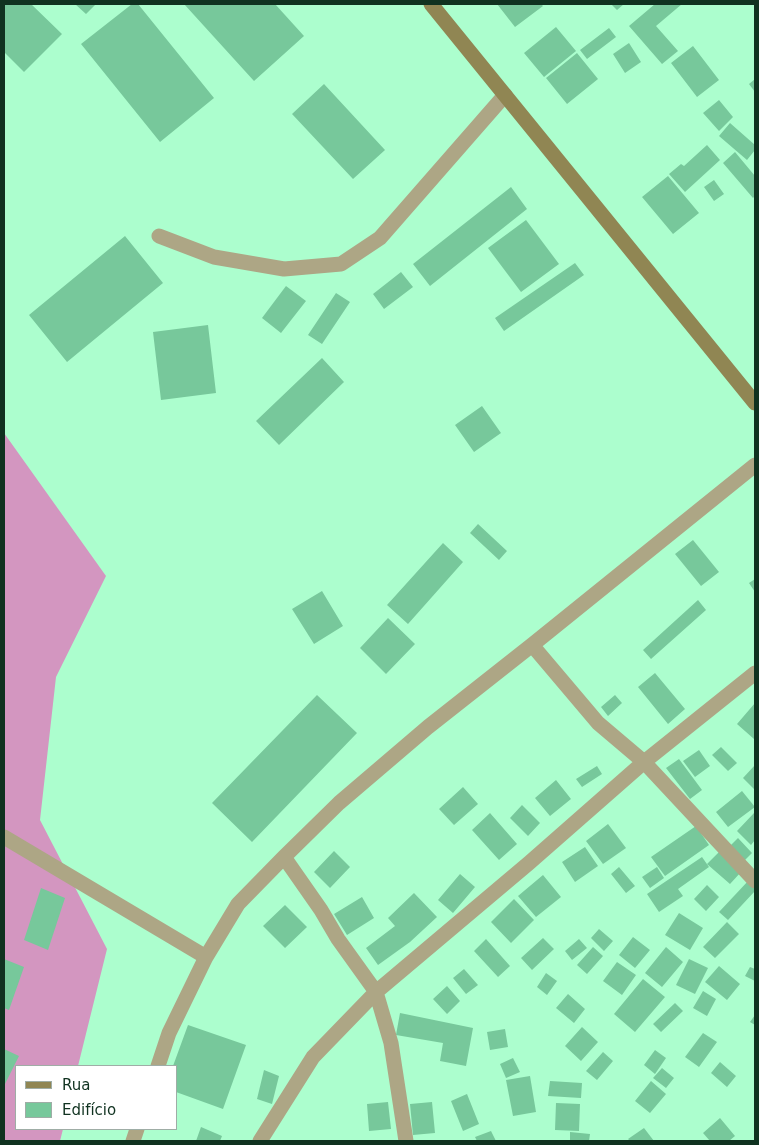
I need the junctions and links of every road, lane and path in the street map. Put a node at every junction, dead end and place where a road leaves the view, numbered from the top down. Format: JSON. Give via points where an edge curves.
{"nodes":[{"id":1,"x":431,"y":4,"type":"edge"},
{"id":2,"x":505,"y":95,"type":"junction"},
{"id":3,"x":160,"y":236,"type":"dead end"},
{"id":4,"x":755,"y":403,"type":"edge"},
{"id":5,"x":755,"y":465,"type":"edge"},
{"id":6,"x":532,"y":645,"type":"junction"},
{"id":7,"x":755,"y":673,"type":"edge"},
{"id":8,"x":644,"y":762,"type":"junction"},
{"id":9,"x":4,"y":836,"type":"edge"},
{"id":10,"x":284,"y":857,"type":"junction"},
{"id":11,"x":755,"y":881,"type":"edge"},
{"id":12,"x":206,"y":957,"type":"junction"},
{"id":13,"x":376,"y":992,"type":"junction"},
{"id":14,"x":158,"y":1065,"type":"edge"},
{"id":15,"x":260,"y":1141,"type":"edge"},
{"id":16,"x":406,"y":1141,"type":"edge"}],
"edges":[{"from":1,"to":2,"type":"main road"},
{"from":2,"to":3,"type":"street","via":[[380,238],[341,264],[284,269],[214,257]]},
{"from":2,"to":4,"type":"main road"},
{"from":5,"to":6,"type":"street"},
{"from":6,"to":8,"type":"street","via":[[598,723]]},
{"from":6,"to":10,"type":"street","via":[[339,803]]},
{"from":7,"to":8,"type":"street"},
{"from":8,"to":11,"type":"street"},
{"from":8,"to":13,"type":"street"},
{"from":9,"to":12,"type":"street"},
{"from":10,"to":12,"type":"street","via":[[238,904]]},
{"from":10,"to":13,"type":"street"},
{"from":12,"to":14,"type":"street"},
{"from":13,"to":15,"type":"street","via":[[313,1057]]},
{"from":13,"to":16,"type":"street","via":[[391,1043]]}]}
